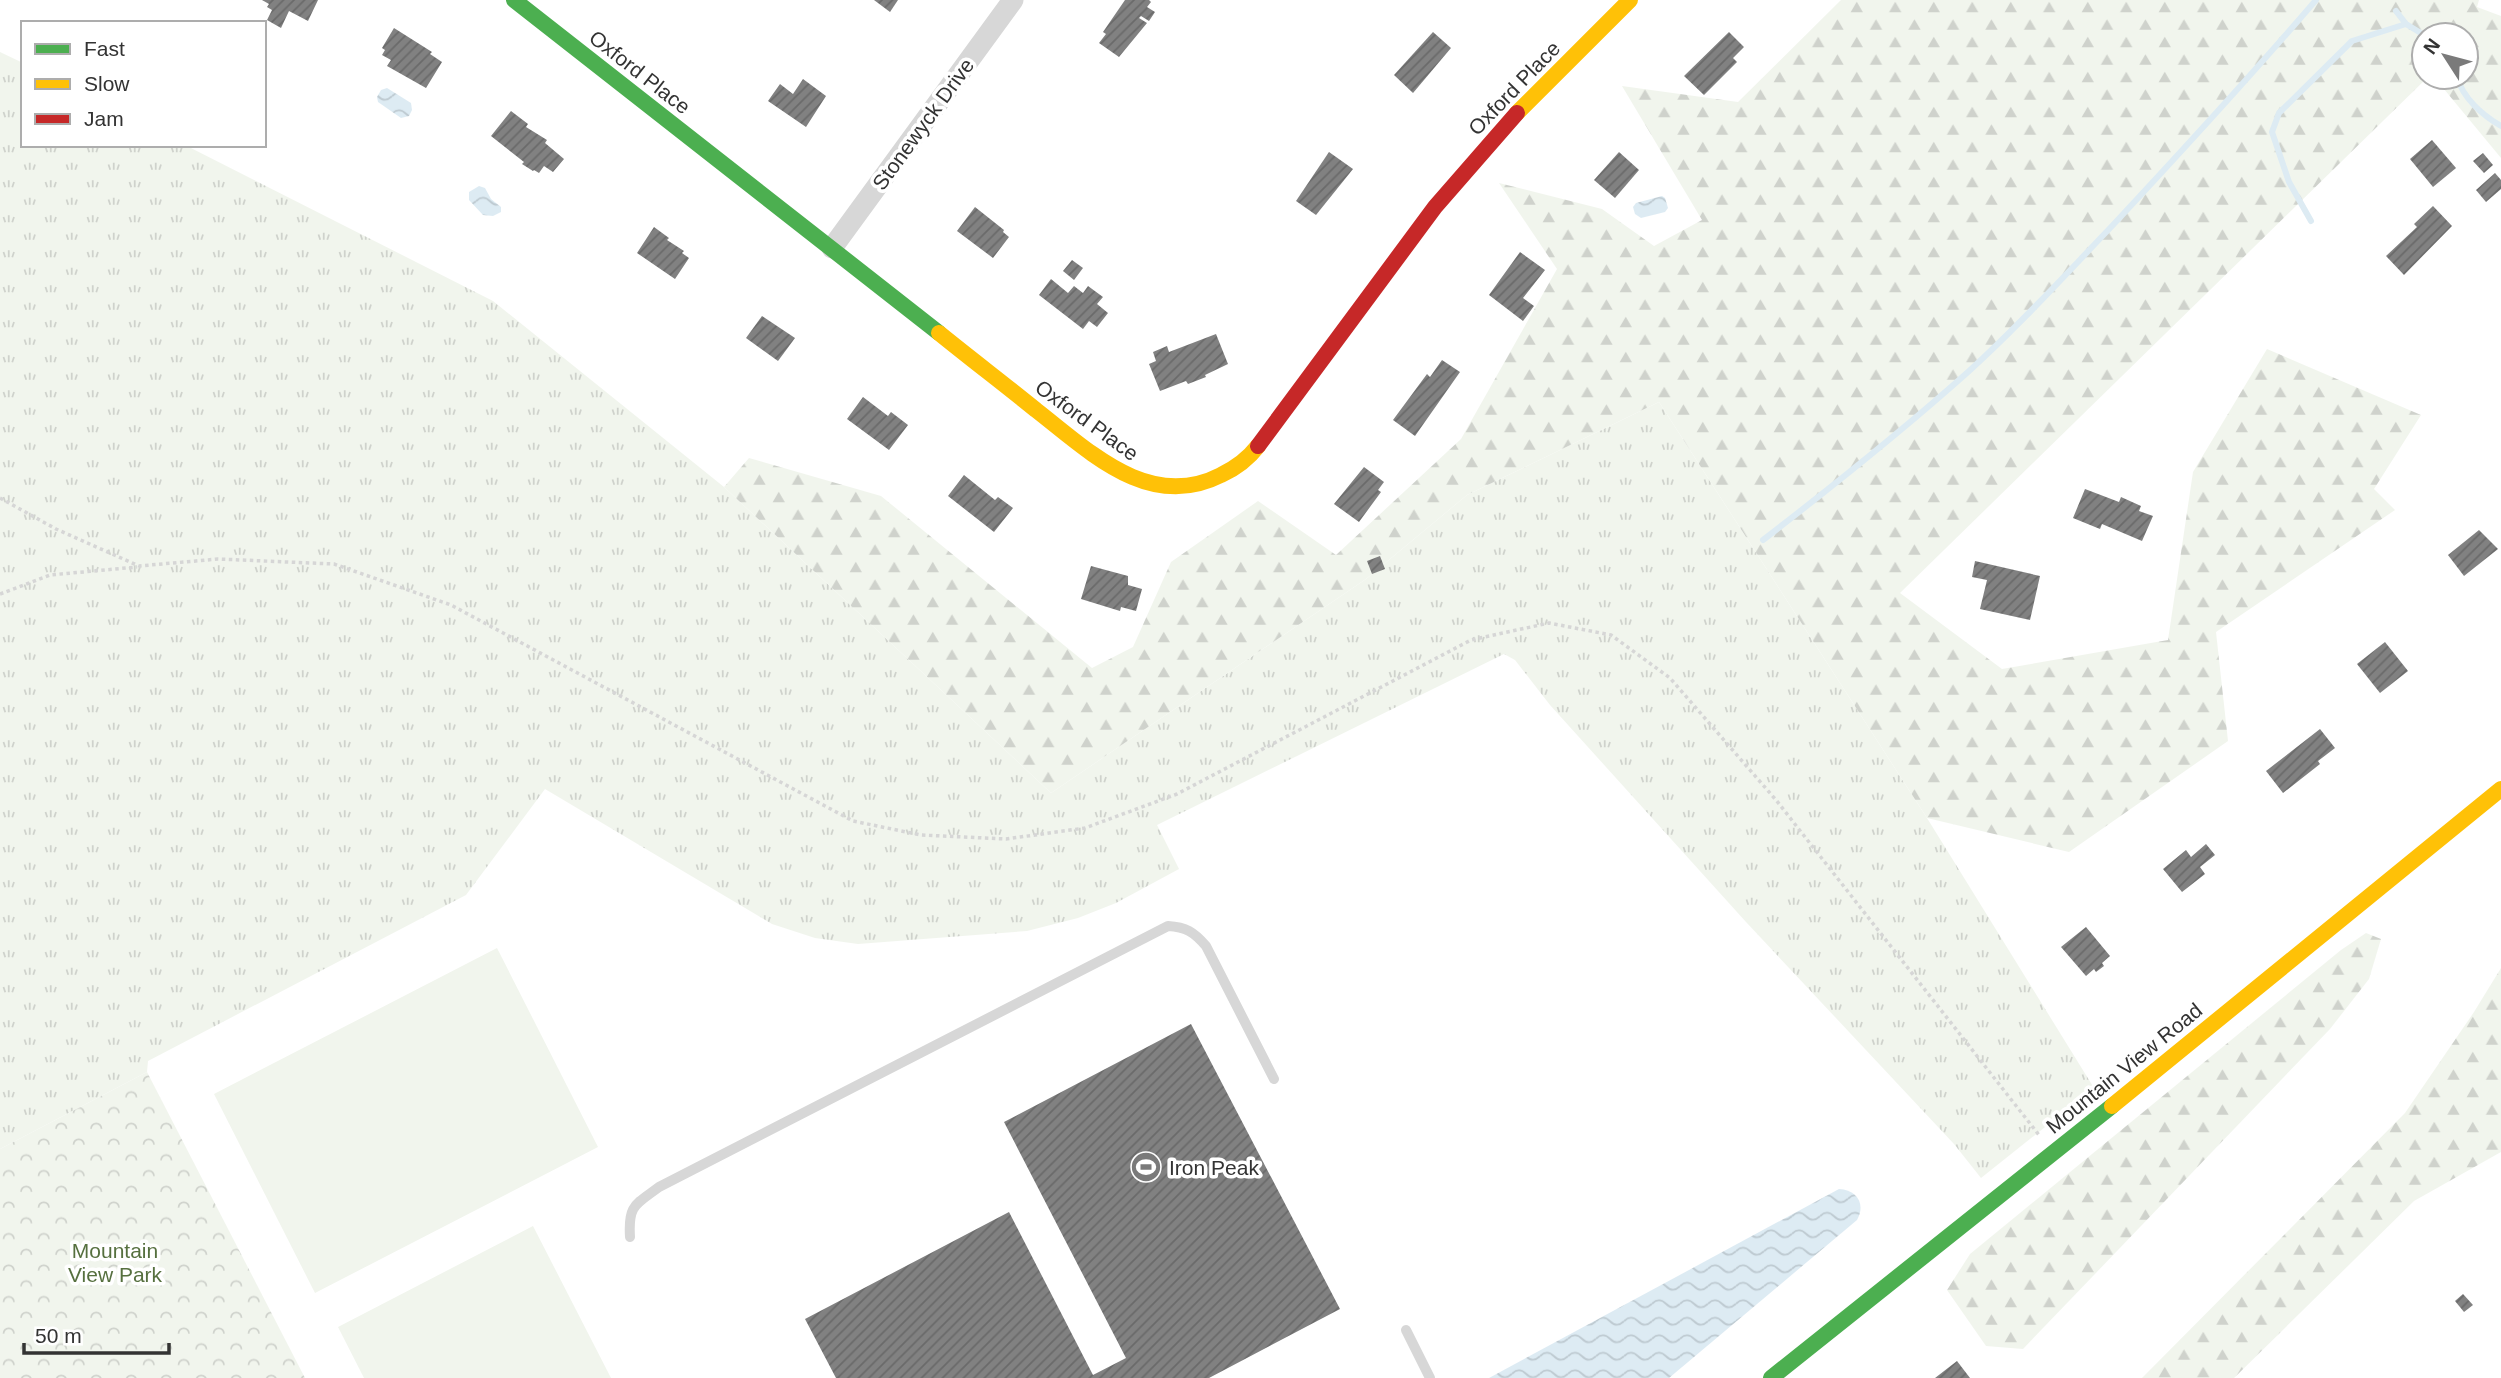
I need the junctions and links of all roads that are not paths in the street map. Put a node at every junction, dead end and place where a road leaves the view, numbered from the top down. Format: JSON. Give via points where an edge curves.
{"nodes":[{"id":1,"x":514,"y":0,"type":"edge"},
{"id":2,"x":1013,"y":0,"type":"edge"},
{"id":3,"x":1630,"y":0,"type":"edge"},
{"id":4,"x":832,"y":248,"type":"junction"},
{"id":5,"x":2501,"y":789,"type":"edge"},
{"id":6,"x":1274,"y":1079,"type":"dead end"},
{"id":7,"x":630,"y":1237,"type":"dead end"},
{"id":8,"x":1406,"y":1330,"type":"dead end"},
{"id":9,"x":1430,"y":1378,"type":"edge"},
{"id":10,"x":1771,"y":1378,"type":"edge"}],
"edges":[{"from":1,"to":4,"type":"street","name":"Oxford Place"},
{"from":2,"to":4,"type":"street","name":"Stonewyck Drive"},
{"from":3,"to":4,"type":"street","name":"Oxford Place","via":[[1508,122],[1435,207],[1249,458],[1228,474],[1205,483],[1157,486],[1133,480],[1107,465]]},
{"from":5,"to":10,"type":"street","name":"Mountain View Road"},
{"from":6,"to":7,"type":"lane","via":[[1206,946],[1195,932],[1168,926],[659,1187],[634,1206],[629,1217]]},
{"from":8,"to":9,"type":"lane"}]}
